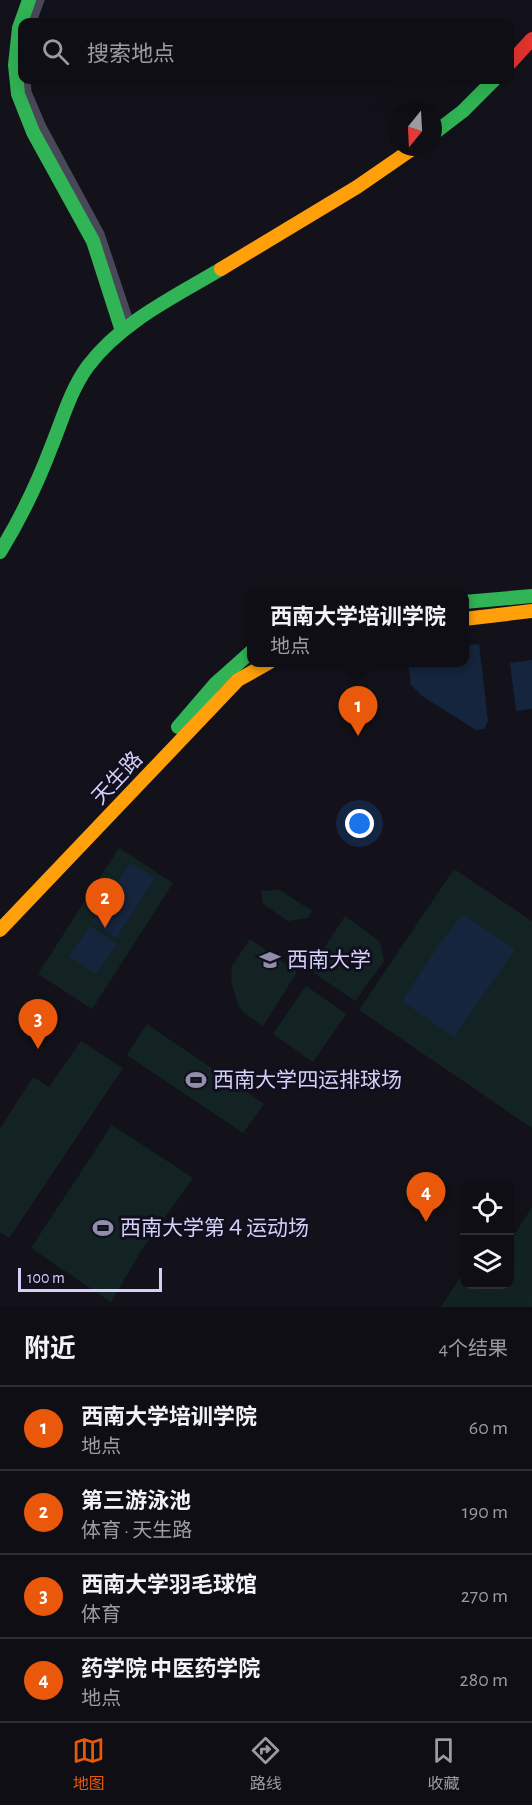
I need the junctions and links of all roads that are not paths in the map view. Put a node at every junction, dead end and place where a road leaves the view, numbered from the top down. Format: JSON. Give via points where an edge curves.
{"nodes":[{"id":1,"x":29,"y":0,"type":"edge"},
{"id":2,"x":40,"y":0,"type":"edge"},
{"id":3,"x":23,"y":18,"type":"edge"},
{"id":4,"x":33,"y":18,"type":"edge"},
{"id":5,"x":18,"y":37,"type":"edge"},
{"id":6,"x":532,"y":39,"type":"edge"},
{"id":7,"x":514,"y":59,"type":"edge"},
{"id":8,"x":26,"y":84,"type":"edge"},
{"id":9,"x":490,"y":84,"type":"edge"},
{"id":10,"x":442,"y":127,"type":"edge"},
{"id":11,"x":402,"y":156,"type":"edge"},
{"id":12,"x":126,"y":328,"type":"junction"},
{"id":13,"x":0,"y":552,"type":"edge"},
{"id":14,"x":532,"y":596,"type":"edge"},
{"id":15,"x":469,"y":602,"type":"edge"},
{"id":16,"x":532,"y":611,"type":"edge"},
{"id":17,"x":469,"y":619,"type":"edge"},
{"id":18,"x":247,"y":655,"type":"edge"},
{"id":19,"x":262,"y":667,"type":"edge"},
{"id":20,"x":0,"y":915,"type":"edge"},
{"id":21,"x":0,"y":930,"type":"edge"}],
"edges":[{"from":1,"to":3,"type":"main road"},
{"from":2,"to":4,"type":"street"},
{"from":5,"to":12,"type":"main road","via":[[18,94],[33,132],[93,242]]},
{"from":6,"to":7,"type":"main road"},
{"from":8,"to":12,"type":"street","via":[[42,127],[100,234]]},
{"from":9,"to":10,"type":"main road"},
{"from":11,"to":12,"type":"main road"},
{"from":12,"to":13,"type":"main road","via":[[88,367],[75,388],[34,489]]},
{"from":14,"to":15,"type":"main road"},
{"from":16,"to":17,"type":"main road"},
{"from":18,"to":20,"type":"main road","name":"天生路","via":[[215,684],[137,774]]},
{"from":19,"to":21,"type":"main road","name":"天生路","via":[[238,680]]}]}
